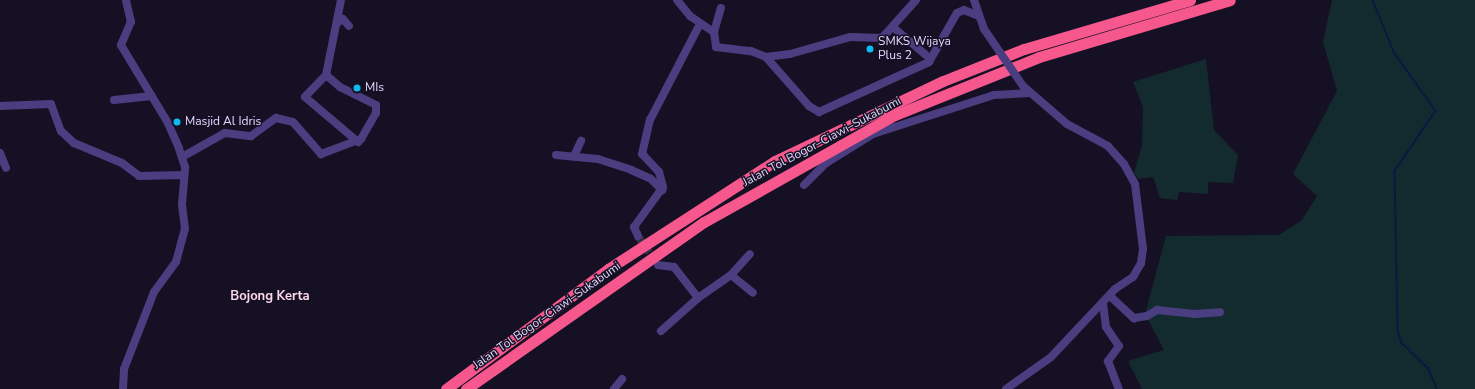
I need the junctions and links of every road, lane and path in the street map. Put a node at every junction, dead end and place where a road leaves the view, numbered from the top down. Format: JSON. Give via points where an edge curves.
{"nodes":[{"id":1,"x":126,"y":0,"type":"edge"},
{"id":2,"x":340,"y":0,"type":"edge"},
{"id":3,"x":677,"y":0,"type":"edge"},
{"id":4,"x":916,"y":0,"type":"edge"},
{"id":5,"x":974,"y":0,"type":"edge"},
{"id":6,"x":1190,"y":0,"type":"edge"},
{"id":7,"x":1230,"y":0,"type":"edge"},
{"id":8,"x":721,"y":8,"type":"dead end"},
{"id":9,"x":979,"y":16,"type":"junction"},
{"id":10,"x":337,"y":23,"type":"junction"},
{"id":11,"x":700,"y":24,"type":"junction"},
{"id":12,"x":349,"y":26,"type":"dead end"},
{"id":13,"x":894,"y":28,"type":"junction"},
{"id":14,"x":714,"y":32,"type":"junction"},
{"id":15,"x":926,"y":55,"type":"dead end"},
{"id":16,"x":766,"y":57,"type":"junction"},
{"id":17,"x":326,"y":75,"type":"junction"},
{"id":18,"x":1030,"y":93,"type":"junction"},
{"id":19,"x":152,"y":96,"type":"junction"},
{"id":20,"x":114,"y":100,"type":"dead end"},
{"id":21,"x":0,"y":106,"type":"edge"},
{"id":22,"x":582,"y":141,"type":"dead end"},
{"id":23,"x":358,"y":142,"type":"junction"},
{"id":24,"x":0,"y":153,"type":"edge"},
{"id":25,"x":556,"y":155,"type":"dead end"},
{"id":26,"x":574,"y":156,"type":"junction"},
{"id":27,"x":182,"y":157,"type":"junction"},
{"id":28,"x":6,"y":168,"type":"dead end"},
{"id":29,"x":184,"y":175,"type":"junction"},
{"id":30,"x":804,"y":185,"type":"dead end"},
{"id":31,"x":662,"y":190,"type":"junction"},
{"id":32,"x":638,"y":236,"type":"tunnel mouth"},
{"id":33,"x":750,"y":254,"type":"dead end"},
{"id":34,"x":658,"y":265,"type":"tunnel mouth"},
{"id":35,"x":731,"y":275,"type":"junction"},
{"id":36,"x":753,"y":293,"type":"dead end"},
{"id":37,"x":1110,"y":296,"type":"junction"},
{"id":38,"x":698,"y":298,"type":"junction"},
{"id":39,"x":1103,"y":303,"type":"junction"},
{"id":40,"x":1220,"y":312,"type":"dead end"},
{"id":41,"x":661,"y":331,"type":"dead end"},
{"id":42,"x":622,"y":380,"type":"dead end"},
{"id":43,"x":123,"y":389,"type":"edge"},
{"id":44,"x":446,"y":389,"type":"edge"},
{"id":45,"x":466,"y":389,"type":"edge"},
{"id":46,"x":614,"y":389,"type":"edge"},
{"id":47,"x":1006,"y":389,"type":"edge"},
{"id":48,"x":1119,"y":389,"type":"edge"}],
"edges":[{"from":1,"to":19,"type":"street","via":[[131,23],[121,45]]},
{"from":2,"to":10,"type":"street"},
{"from":3,"to":11,"type":"street"},
{"from":4,"to":13,"type":"street"},
{"from":5,"to":9,"type":"street"},
{"from":6,"to":44,"type":"highway","name":"Jalan Tol Bogor–Ciawi–Sukabumi","via":[[1024,49],[942,81],[775,161],[608,269]]},
{"from":7,"to":45,"type":"highway","name":"Jalan Tol Bogor–Ciawi–Sukabumi","via":[[1039,57],[895,115],[704,222]]},
{"from":8,"to":14,"type":"street"},
{"from":9,"to":16,"type":"street","via":[[964,10],[958,13],[929,62],[823,111],[809,106]]},
{"from":9,"to":18,"type":"street","bridge":true,"via":[[984,29]]},
{"from":10,"to":12,"type":"street","via":[[343,19]]},
{"from":10,"to":17,"type":"street"},
{"from":11,"to":14,"type":"street"},
{"from":11,"to":31,"type":"street","via":[[650,120],[643,148],[645,161],[663,180]]},
{"from":13,"to":15,"type":"street"},
{"from":13,"to":16,"type":"street","via":[[882,38],[850,37],[790,54]]},
{"from":14,"to":16,"type":"street","via":[[717,48],[751,51]]},
{"from":17,"to":23,"type":"street","via":[[306,97]]},
{"from":17,"to":23,"type":"street","via":[[340,87],[376,105],[372,122]]},
{"from":18,"to":30,"type":"street","via":[[994,95],[873,134],[826,163]]},
{"from":18,"to":37,"type":"street","via":[[1067,124],[1110,149],[1134,179],[1141,227],[1141,263],[1133,277]]},
{"from":19,"to":20,"type":"street"},
{"from":19,"to":27,"type":"street","via":[[171,128]]},
{"from":21,"to":29,"type":"street","via":[[51,104],[61,131],[78,145],[122,163],[139,176]]},
{"from":22,"to":26,"type":"street"},
{"from":23,"to":27,"type":"street","via":[[321,154],[293,122],[276,118],[251,136],[225,133]]},
{"from":24,"to":28,"type":"street"},
{"from":25,"to":26,"type":"street"},
{"from":26,"to":31,"type":"street","via":[[630,170],[651,179]]},
{"from":27,"to":29,"type":"street"},
{"from":29,"to":43,"type":"street","via":[[183,240],[176,262],[154,292],[126,365]]},
{"from":31,"to":32,"type":"street","via":[[636,222],[634,227]]},
{"from":33,"to":35,"type":"street"},
{"from":34,"to":38,"type":"street","via":[[674,267]]},
{"from":35,"to":36,"type":"street"},
{"from":35,"to":38,"type":"street"},
{"from":37,"to":39,"type":"street"},
{"from":37,"to":40,"type":"street","via":[[1134,318],[1147,316],[1157,310],[1194,314]]},
{"from":38,"to":41,"type":"street"},
{"from":39,"to":47,"type":"street","via":[[1051,357]]},
{"from":39,"to":48,"type":"street","via":[[1105,326],[1119,346],[1108,361]]},
{"from":42,"to":46,"type":"street"}]}
